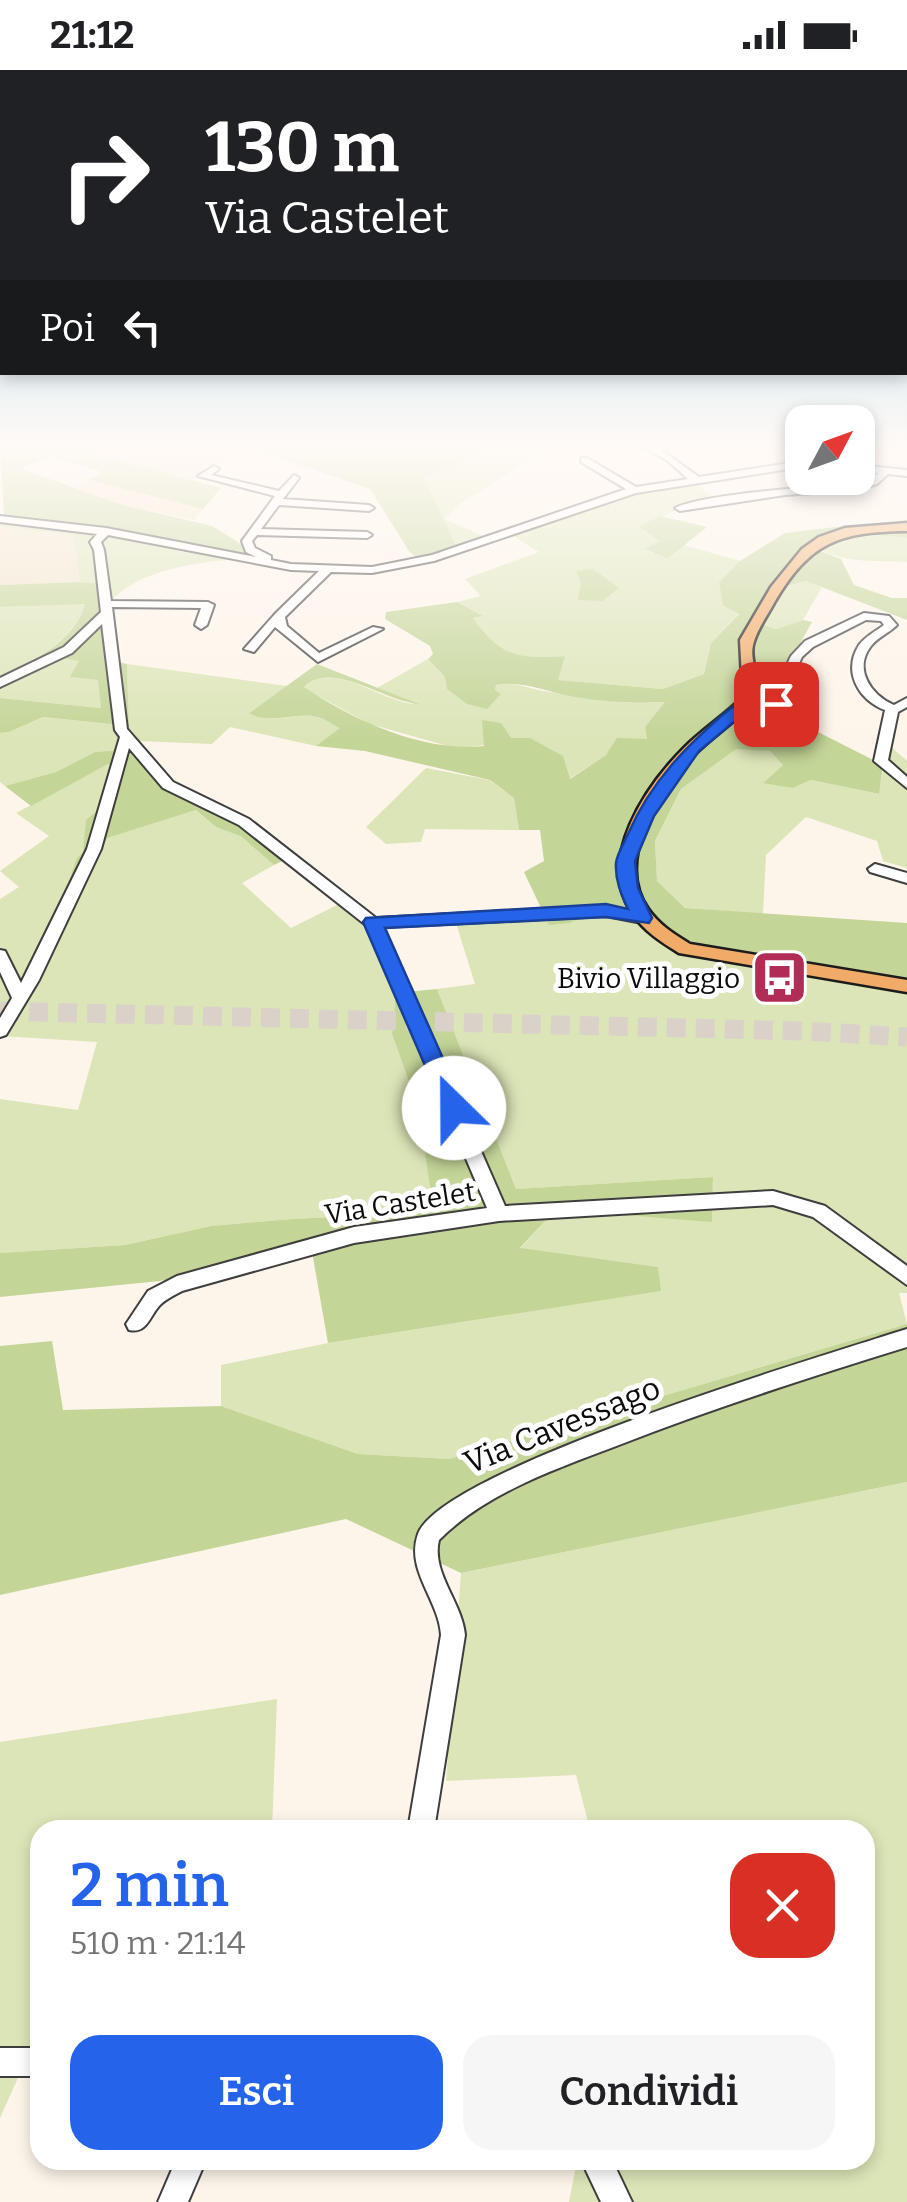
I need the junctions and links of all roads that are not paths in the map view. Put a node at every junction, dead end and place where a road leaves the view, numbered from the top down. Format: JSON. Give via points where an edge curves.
{"nodes":[{"id":1,"x":104,"y":542,"type":"edge"},
{"id":2,"x":162,"y":542,"type":"edge"},
{"id":3,"x":250,"y":542,"type":"edge"},
{"id":4,"x":480,"y":542,"type":"edge"},
{"id":5,"x":815,"y":542,"type":"edge"},
{"id":6,"x":278,"y":565,"type":"junction"},
{"id":7,"x":327,"y":570,"type":"junction"},
{"id":8,"x":106,"y":608,"type":"junction"},
{"id":9,"x":279,"y":616,"type":"junction"},
{"id":10,"x":201,"y":625,"type":"dead end"},
{"id":11,"x":376,"y":629,"type":"dead end"},
{"id":12,"x":250,"y":648,"type":"dead end"},
{"id":13,"x":0,"y":683,"type":"edge"},
{"id":14,"x":907,"y":702,"type":"edge"},
{"id":15,"x":892,"y":709,"type":"junction"},
{"id":16,"x":738,"y":711,"type":"junction"},
{"id":17,"x":126,"y":737,"type":"junction"},
{"id":18,"x":907,"y":784,"type":"edge"},
{"id":19,"x":875,"y":869,"type":"dead end"},
{"id":20,"x":907,"y":878,"type":"edge"},
{"id":21,"x":642,"y":918,"type":"junction"},
{"id":22,"x":373,"y":922,"type":"junction"},
{"id":23,"x":0,"y":955,"type":"edge"},
{"id":24,"x":907,"y":986,"type":"edge"},
{"id":25,"x":20,"y":998,"type":"junction"},
{"id":26,"x":0,"y":1031,"type":"edge"},
{"id":27,"x":499,"y":1214,"type":"junction"},
{"id":28,"x":907,"y":1277,"type":"edge"},
{"id":29,"x":136,"y":1324,"type":"dead end"},
{"id":30,"x":907,"y":1338,"type":"edge"},
{"id":31,"x":423,"y":1820,"type":"edge"},
{"id":32,"x":0,"y":2062,"type":"edge"},
{"id":33,"x":30,"y":2062,"type":"edge"},
{"id":34,"x":186,"y":2170,"type":"edge"},
{"id":35,"x":601,"y":2170,"type":"edge"},
{"id":36,"x":173,"y":2202,"type":"edge"},
{"id":37,"x":617,"y":2202,"type":"edge"}],
"edges":[{"from":1,"to":8,"type":"street"},
{"from":2,"to":6,"type":"street"},
{"from":3,"to":6,"type":"street"},
{"from":4,"to":7,"type":"street","via":[[389,568]]},
{"from":5,"to":16,"type":"main road","via":[[747,640],[753,689]]},
{"from":6,"to":7,"type":"street"},
{"from":7,"to":9,"type":"street"},
{"from":8,"to":10,"type":"street","via":[[208,605]]},
{"from":8,"to":13,"type":"street","via":[[68,650]]},
{"from":8,"to":17,"type":"street"},
{"from":9,"to":11,"type":"street","via":[[281,627],[318,658]]},
{"from":9,"to":12,"type":"street"},
{"from":14,"to":15,"type":"street"},
{"from":15,"to":16,"type":"street","via":[[867,695],[859,676],[864,648],[890,625],[869,614],[801,650],[773,707]]},
{"from":15,"to":18,"type":"street","via":[[881,761]]},
{"from":16,"to":21,"type":"main road","via":[[679,762],[645,816],[625,870]]},
{"from":17,"to":22,"type":"street","name":"Via Castelet","via":[[168,785],[244,822]]},
{"from":17,"to":25,"type":"street","via":[[94,849]]},
{"from":19,"to":20,"type":"street"},
{"from":21,"to":22,"type":"street","via":[[606,910]]},
{"from":21,"to":24,"type":"main road","via":[[696,953]]},
{"from":22,"to":27,"type":"street","name":"Via Castelet"},
{"from":23,"to":25,"type":"street"},
{"from":25,"to":26,"type":"street"},
{"from":27,"to":28,"type":"street","via":[[772,1198],[819,1210]]},
{"from":27,"to":29,"type":"street","name":"Via Castelet","via":[[354,1235],[178,1284],[155,1297]]},
{"from":30,"to":31,"type":"street","name":"Via Cavessago","via":[[542,1464],[437,1522],[425,1559],[454,1626]]},
{"from":32,"to":33,"type":"street"},
{"from":34,"to":36,"type":"street"},
{"from":35,"to":37,"type":"street"}]}
